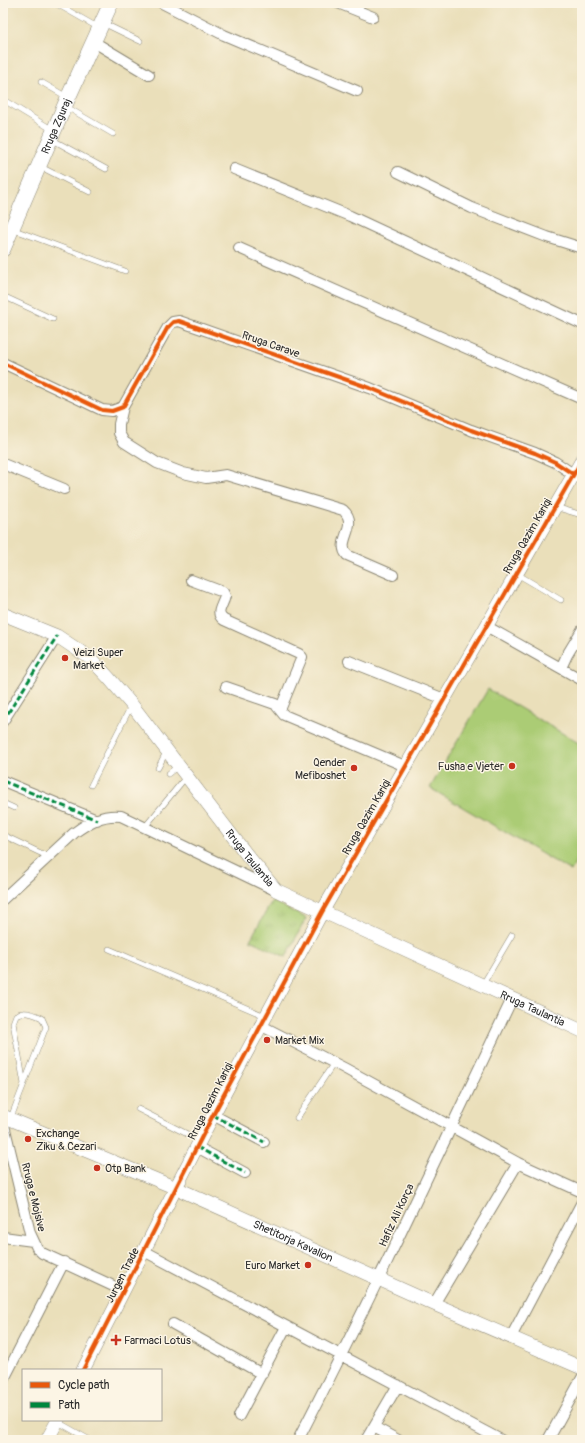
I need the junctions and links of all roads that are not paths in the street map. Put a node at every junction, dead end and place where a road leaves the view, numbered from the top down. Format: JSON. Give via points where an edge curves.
{"nodes":[{"id":1,"x":55,"y":3,"type":"edge"},
{"id":2,"x":111,"y":3,"type":"edge"},
{"id":3,"x":162,"y":3,"type":"edge"},
{"id":4,"x":338,"y":3,"type":"edge"},
{"id":5,"x":373,"y":17,"type":"dead end"},
{"id":6,"x":99,"y":31,"type":"junction"},
{"id":7,"x":140,"y":41,"type":"dead end"},
{"id":8,"x":149,"y":75,"type":"dead end"},
{"id":9,"x":40,"y":82,"type":"dead end"},
{"id":10,"x":357,"y":91,"type":"dead end"},
{"id":11,"x":66,"y":101,"type":"junction"},
{"id":12,"x":7,"y":102,"type":"dead end"},
{"id":13,"x":52,"y":134,"type":"junction"},
{"id":14,"x":113,"y":134,"type":"dead end"},
{"id":15,"x":38,"y":166,"type":"junction"},
{"id":16,"x":106,"y":169,"type":"dead end"},
{"id":17,"x":234,"y":169,"type":"dead end"},
{"id":18,"x":398,"y":172,"type":"dead end"},
{"id":19,"x":90,"y":192,"type":"dead end"},
{"id":20,"x":7,"y":226,"type":"edge"},
{"id":21,"x":239,"y":248,"type":"dead end"},
{"id":22,"x":582,"y":248,"type":"edge"},
{"id":23,"x":3,"y":249,"type":"edge"},
{"id":24,"x":125,"y":271,"type":"dead end"},
{"id":25,"x":3,"y":296,"type":"edge"},
{"id":26,"x":53,"y":319,"type":"dead end"},
{"id":27,"x":582,"y":324,"type":"edge"},
{"id":28,"x":3,"y":363,"type":"edge"},
{"id":29,"x":582,"y":399,"type":"edge"},
{"id":30,"x":123,"y":407,"type":"junction"},
{"id":31,"x":582,"y":460,"type":"edge"},
{"id":32,"x":3,"y":464,"type":"edge"},
{"id":33,"x":573,"y":474,"type":"junction"},
{"id":34,"x":64,"y":489,"type":"dead end"},
{"id":35,"x":554,"y":506,"type":"junction"},
{"id":36,"x":582,"y":515,"type":"edge"},
{"id":37,"x":516,"y":573,"type":"junction"},
{"id":38,"x":393,"y":575,"type":"dead end"},
{"id":39,"x":191,"y":580,"type":"dead end"},
{"id":40,"x":561,"y":600,"type":"dead end"},
{"id":41,"x":3,"y":614,"type":"edge"},
{"id":42,"x":486,"y":626,"type":"junction"},
{"id":43,"x":582,"y":630,"type":"edge"},
{"id":44,"x":57,"y":636,"type":"junction"},
{"id":45,"x":349,"y":661,"type":"dead end"},
{"id":46,"x":561,"y":668,"type":"junction"},
{"id":47,"x":582,"y":680,"type":"edge"},
{"id":48,"x":226,"y":687,"type":"dead end"},
{"id":49,"x":444,"y":699,"type":"junction"},
{"id":50,"x":132,"y":706,"type":"junction"},
{"id":51,"x":280,"y":710,"type":"junction"},
{"id":52,"x":3,"y":721,"type":"edge"},
{"id":53,"x":166,"y":751,"type":"junction"},
{"id":54,"x":405,"y":766,"type":"junction"},
{"id":55,"x":158,"y":768,"type":"dead end"},
{"id":56,"x":186,"y":777,"type":"junction"},
{"id":57,"x":3,"y":781,"type":"edge"},
{"id":58,"x":91,"y":785,"type":"dead end"},
{"id":59,"x":3,"y":803,"type":"edge"},
{"id":60,"x":14,"y":808,"type":"dead end"},
{"id":61,"x":97,"y":820,"type":"junction"},
{"id":62,"x":144,"y":828,"type":"junction"},
{"id":63,"x":3,"y":835,"type":"edge"},
{"id":64,"x":49,"y":857,"type":"junction"},
{"id":65,"x":276,"y":890,"type":"junction"},
{"id":66,"x":3,"y":900,"type":"edge"},
{"id":67,"x":322,"y":912,"type":"junction"},
{"id":68,"x":512,"y":936,"type":"dead end"},
{"id":69,"x":109,"y":949,"type":"dead end"},
{"id":70,"x":482,"y":985,"type":"junction"},
{"id":71,"x":512,"y":998,"type":"junction"},
{"id":72,"x":263,"y":1021,"type":"junction"},
{"id":73,"x":582,"y":1031,"type":"edge"},
{"id":74,"x":334,"y":1063,"type":"junction"},
{"id":75,"x":24,"y":1084,"type":"junction"},
{"id":76,"x":138,"y":1109,"type":"dead end"},
{"id":77,"x":213,"y":1115,"type":"junction"},
{"id":78,"x":297,"y":1118,"type":"dead end"},
{"id":79,"x":5,"y":1119,"type":"edge"},
{"id":80,"x":451,"y":1126,"type":"junction"},
{"id":81,"x":264,"y":1142,"type":"dead end"},
{"id":82,"x":198,"y":1144,"type":"junction"},
{"id":83,"x":7,"y":1152,"type":"edge"},
{"id":84,"x":518,"y":1163,"type":"junction"},
{"id":85,"x":245,"y":1173,"type":"dead end"},
{"id":86,"x":176,"y":1188,"type":"junction"},
{"id":87,"x":582,"y":1192,"type":"edge"},
{"id":88,"x":582,"y":1202,"type":"edge"},
{"id":89,"x":3,"y":1237,"type":"edge"},
{"id":90,"x":32,"y":1241,"type":"junction"},
{"id":91,"x":144,"y":1251,"type":"junction"},
{"id":92,"x":64,"y":1262,"type":"junction"},
{"id":93,"x":379,"y":1279,"type":"junction"},
{"id":94,"x":124,"y":1291,"type":"junction"},
{"id":95,"x":434,"y":1304,"type":"junction"},
{"id":96,"x":173,"y":1324,"type":"dead end"},
{"id":97,"x":286,"y":1327,"type":"junction"},
{"id":98,"x":510,"y":1337,"type":"junction"},
{"id":99,"x":342,"y":1356,"type":"junction"},
{"id":100,"x":582,"y":1368,"type":"edge"},
{"id":101,"x":85,"y":1369,"type":"edge"},
{"id":102,"x":262,"y":1374,"type":"junction"},
{"id":103,"x":582,"y":1378,"type":"edge"},
{"id":104,"x":3,"y":1381,"type":"edge"},
{"id":105,"x":398,"y":1386,"type":"junction"},
{"id":106,"x":239,"y":1416,"type":"dead end"},
{"id":107,"x":58,"y":1421,"type":"edge"},
{"id":108,"x":374,"y":1426,"type":"junction"},
{"id":109,"x":47,"y":1440,"type":"edge"},
{"id":110,"x":90,"y":1440,"type":"edge"},
{"id":111,"x":298,"y":1440,"type":"edge"},
{"id":112,"x":366,"y":1440,"type":"edge"},
{"id":113,"x":398,"y":1440,"type":"edge"},
{"id":114,"x":501,"y":1440,"type":"edge"},
{"id":115,"x":548,"y":1440,"type":"edge"}],
"edges":[{"from":1,"to":6,"type":"lane"},
{"from":2,"to":6,"type":"main road","name":"Rruga Zguraj"},
{"from":3,"to":10,"type":"street","via":[[224,35]]},
{"from":4,"to":5,"type":"street"},
{"from":6,"to":7,"type":"lane"},
{"from":6,"to":8,"type":"street"},
{"from":6,"to":11,"type":"main road","name":"Rruga Zguraj"},
{"from":9,"to":11,"type":"lane"},
{"from":11,"to":13,"type":"main road","name":"Rruga Zguraj"},
{"from":11,"to":14,"type":"lane"},
{"from":12,"to":13,"type":"lane"},
{"from":13,"to":15,"type":"main road","name":"Rruga Zguraj"},
{"from":13,"to":16,"type":"lane"},
{"from":15,"to":19,"type":"lane"},
{"from":15,"to":20,"type":"main road","name":"Rruga Zguraj"},
{"from":17,"to":27,"type":"street","via":[[350,216]]},
{"from":18,"to":22,"type":"street","via":[[472,208]]},
{"from":20,"to":23,"type":"main road","name":"Rruga Zguraj"},
{"from":20,"to":24,"type":"lane"},
{"from":21,"to":29,"type":"street"},
{"from":25,"to":26,"type":"lane"},
{"from":28,"to":30,"type":"street","via":[[102,410],[112,411]]},
{"from":30,"to":33,"type":"street","name":"Rruga Carave","via":[[168,327],[173,322],[179,322],[370,388],[471,430],[535,452]]},
{"from":30,"to":38,"type":"street","name":"Rruga Carave","via":[[119,433],[124,442],[157,463],[206,478],[226,475],[343,510],[350,522],[343,546],[347,555]]},
{"from":31,"to":33,"type":"street","name":"Rruga Qazim Kariqi"},
{"from":32,"to":34,"type":"street"},
{"from":33,"to":35,"type":"street","name":"Rruga Qazim Kariqi"},
{"from":35,"to":36,"type":"lane"},
{"from":35,"to":37,"type":"street","name":"Rruga Qazim Kariqi"},
{"from":37,"to":40,"type":"lane"},
{"from":37,"to":42,"type":"street","name":"Rruga Qazim Kariqi"},
{"from":39,"to":51,"type":"street","via":[[223,592],[226,596],[219,614],[224,620],[302,657]]},
{"from":41,"to":44,"type":"street","name":"Rruga Taulantia"},
{"from":42,"to":46,"type":"street"},
{"from":42,"to":49,"type":"street","name":"Rruga Qazim Kariqi"},
{"from":43,"to":46,"type":"street"},
{"from":44,"to":50,"type":"street","name":"Rruga Taulantia","via":[[90,658]]},
{"from":44,"to":52,"type":"street"},
{"from":45,"to":49,"type":"street"},
{"from":46,"to":47,"type":"street"},
{"from":48,"to":51,"type":"street","via":[[275,704]]},
{"from":49,"to":54,"type":"street","name":"Rruga Qazim Kariqi"},
{"from":50,"to":53,"type":"street","name":"Rruga Taulantia"},
{"from":50,"to":58,"type":"lane"},
{"from":51,"to":54,"type":"street","via":[[284,715]]},
{"from":53,"to":55,"type":"lane"},
{"from":53,"to":56,"type":"street","name":"Rruga Taulantia","via":[[173,770]]},
{"from":54,"to":67,"type":"street","name":"Rruga Qazim Kariqi"},
{"from":56,"to":62,"type":"lane"},
{"from":56,"to":65,"type":"street","name":"Rruga Taulantia"},
{"from":57,"to":61,"type":"street"},
{"from":59,"to":60,"type":"lane"},
{"from":61,"to":62,"type":"street","via":[[110,815],[121,816]]},
{"from":61,"to":64,"type":"street","via":[[74,833]]},
{"from":62,"to":65,"type":"street"},
{"from":63,"to":64,"type":"lane"},
{"from":64,"to":66,"type":"street"},
{"from":65,"to":67,"type":"street","name":"Rruga Taulantia"},
{"from":67,"to":70,"type":"street","name":"Rruga Taulantia"},
{"from":67,"to":72,"type":"street","name":"Rruga Qazim Kariqi"},
{"from":68,"to":70,"type":"lane"},
{"from":69,"to":72,"type":"lane"},
{"from":70,"to":71,"type":"street","name":"Rruga Taulantia"},
{"from":71,"to":73,"type":"street","name":"Rruga Taulantia"},
{"from":71,"to":80,"type":"street","name":"Hafiz Ali Korça"},
{"from":72,"to":74,"type":"street"},
{"from":72,"to":77,"type":"street","name":"Rruga Qazim Kariqi"},
{"from":74,"to":78,"type":"lane"},
{"from":74,"to":80,"type":"street"},
{"from":75,"to":75,"type":"lane","via":[[13,1023],[20,1012],[42,1018],[46,1028]]},
{"from":75,"to":79,"type":"lane"},
{"from":76,"to":82,"type":"lane"},
{"from":77,"to":81,"type":"street"},
{"from":77,"to":82,"type":"street","name":"Rruga Qazim Kariqi"},
{"from":79,"to":83,"type":"street","name":"Rruga e Mojsive"},
{"from":79,"to":86,"type":"street","name":"Shetitorja Kavalion"},
{"from":80,"to":84,"type":"street"},
{"from":80,"to":93,"type":"street","name":"Hafiz Ali Korça"},
{"from":82,"to":85,"type":"street"},
{"from":82,"to":86,"type":"street","name":"Rruga Qazim Kariqi"},
{"from":83,"to":90,"type":"street","name":"Rruga e Mojsive"},
{"from":84,"to":87,"type":"street"},
{"from":84,"to":95,"type":"street"},
{"from":86,"to":91,"type":"street","name":"Jurgen Trade"},
{"from":86,"to":93,"type":"street","name":"Shetitorja Kavalion"},
{"from":88,"to":98,"type":"street"},
{"from":89,"to":90,"type":"street"},
{"from":90,"to":92,"type":"street","name":"Rruga e Mojsive","via":[[42,1253]]},
{"from":91,"to":94,"type":"street","name":"Jurgen Trade"},
{"from":91,"to":97,"type":"street"},
{"from":92,"to":94,"type":"street","name":"Rruga e Mojsive"},
{"from":92,"to":104,"type":"street"},
{"from":93,"to":95,"type":"street","name":"Shetitorja Kavalion"},
{"from":93,"to":99,"type":"street","name":"Hafiz Ali Korça"},
{"from":94,"to":101,"type":"street","name":"Jurgen Trade"},
{"from":95,"to":98,"type":"street","name":"Shetitorja Kavalion"},
{"from":96,"to":102,"type":"street"},
{"from":97,"to":99,"type":"street"},
{"from":97,"to":102,"type":"street"},
{"from":98,"to":100,"type":"street","name":"Shetitorja Kavalion"},
{"from":99,"to":105,"type":"street"},
{"from":99,"to":111,"type":"street","name":"Hafiz Ali Korça"},
{"from":102,"to":106,"type":"street"},
{"from":103,"to":115,"type":"street"},
{"from":105,"to":108,"type":"street"},
{"from":105,"to":114,"type":"street"},
{"from":107,"to":109,"type":"street"},
{"from":107,"to":110,"type":"lane"},
{"from":108,"to":112,"type":"street"},
{"from":108,"to":113,"type":"street"}]}
